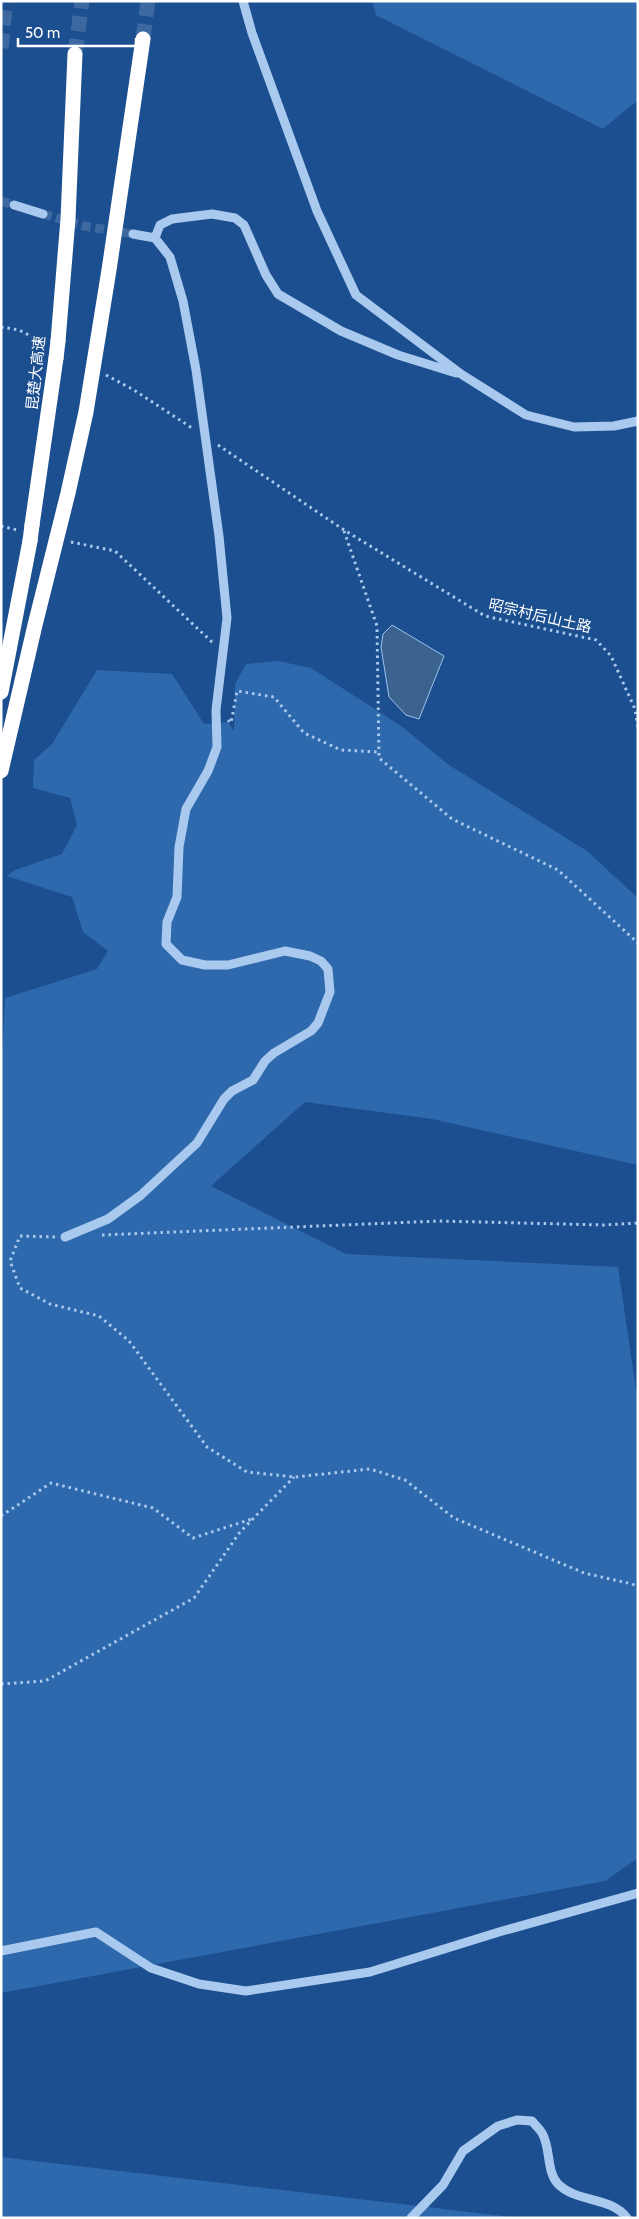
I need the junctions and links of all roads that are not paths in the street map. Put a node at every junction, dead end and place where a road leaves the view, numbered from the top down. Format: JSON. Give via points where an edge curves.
{"nodes":[{"id":1,"x":243,"y":1,"type":"edge"},
{"id":2,"x":143,"y":39,"type":"tunnel mouth"},
{"id":3,"x":75,"y":54,"type":"tunnel mouth"},
{"id":4,"x":14,"y":205,"type":"tunnel mouth"},
{"id":5,"x":43,"y":214,"type":"tunnel mouth"},
{"id":6,"x":133,"y":234,"type":"tunnel mouth"},
{"id":7,"x":155,"y":238,"type":"junction"},
{"id":8,"x":461,"y":374,"type":"junction"},
{"id":9,"x":638,"y":421,"type":"edge"},
{"id":10,"x":1,"y":692,"type":"edge"},
{"id":11,"x":1,"y":771,"type":"edge"},
{"id":12,"x":65,"y":1237,"type":"road end"},
{"id":13,"x":638,"y":1893,"type":"edge"},
{"id":14,"x":1,"y":1951,"type":"edge"},
{"id":15,"x":410,"y":2218,"type":"edge"},
{"id":16,"x":627,"y":2218,"type":"edge"}],
"edges":[{"from":1,"to":8,"type":"street","via":[[317,211],[356,295]]},
{"from":2,"to":11,"type":"highway","via":[[86,412]]},
{"from":3,"to":10,"type":"highway","name":"昆楚大高速","bridge":true,"via":[[68,220],[58,341],[30,541]]},
{"from":4,"to":5,"type":"street"},
{"from":6,"to":7,"type":"street"},
{"from":7,"to":8,"type":"street","via":[[160,226],[172,219],[212,214],[235,218],[247,230],[278,294],[398,356]]},
{"from":7,"to":12,"type":"street","via":[[170,257],[177,277],[196,370],[227,618],[216,710],[217,747],[208,771],[186,809],[179,847],[177,897],[167,922],[166,944],[182,960],[205,965],[228,965],[285,951],[310,956],[328,969],[330,992],[318,1023],[311,1031],[274,1053],[253,1080],[232,1091],[197,1143],[141,1195],[108,1219]]},
{"from":8,"to":9,"type":"street","via":[[526,415],[574,427],[614,426]]},
{"from":13,"to":14,"type":"street","via":[[370,1972],[246,1991],[199,1984],[151,1968],[96,1932]]},
{"from":15,"to":16,"type":"street","via":[[443,2185],[463,2151],[498,2126],[518,2120],[532,2121],[543,2134],[558,2184],[573,2193],[612,2206]]}]}
